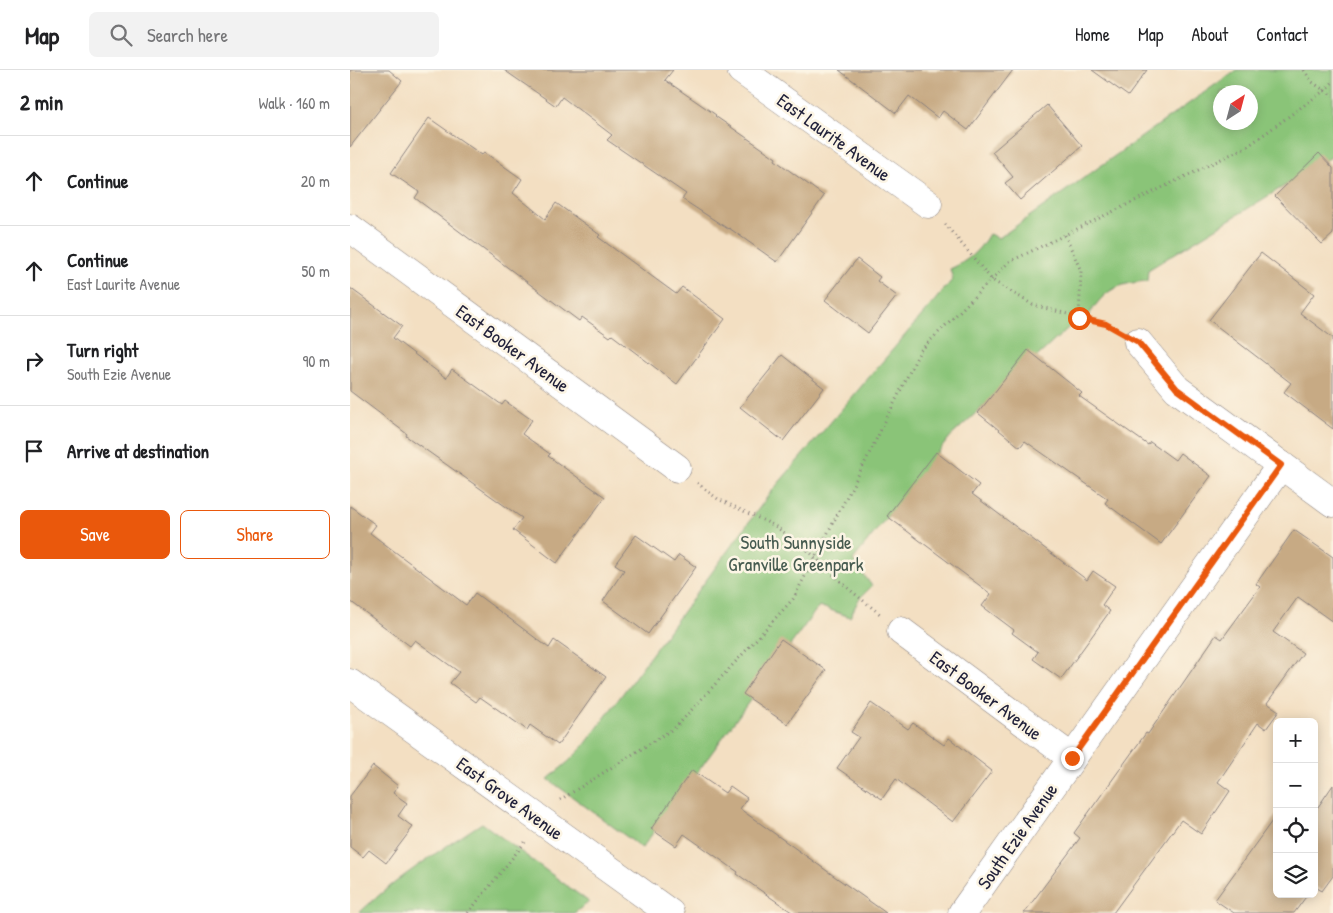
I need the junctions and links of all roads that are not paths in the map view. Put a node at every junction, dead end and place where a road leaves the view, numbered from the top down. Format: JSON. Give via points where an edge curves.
{"nodes":[{"id":1,"x":741,"y":70,"type":"edge"},
{"id":2,"x":928,"y":204,"type":"road end"},
{"id":3,"x":350,"y":228,"type":"edge"},
{"id":4,"x":1138,"y":342,"type":"road end"},
{"id":5,"x":1281,"y":465,"type":"junction"},
{"id":6,"x":677,"y":468,"type":"road end"},
{"id":7,"x":1333,"y":503,"type":"edge"},
{"id":8,"x":901,"y":631,"type":"road end"},
{"id":9,"x":350,"y":683,"type":"edge"},
{"id":10,"x":1072,"y":758,"type":"junction"},
{"id":11,"x":670,"y":913,"type":"edge"},
{"id":12,"x":962,"y":913,"type":"edge"}],
"edges":[{"from":1,"to":2,"type":"street","name":"East Laurite Avenue"},
{"from":3,"to":6,"type":"street","name":"East Booker Avenue"},
{"from":4,"to":5,"type":"street","via":[[1177,389]]},
{"from":5,"to":7,"type":"street"},
{"from":5,"to":10,"type":"street","name":"South Ezie Avenue"},
{"from":8,"to":10,"type":"street","name":"East Booker Avenue"},
{"from":9,"to":11,"type":"street","name":"East Grove Avenue"},
{"from":10,"to":12,"type":"street","name":"South Ezie Avenue"}]}
